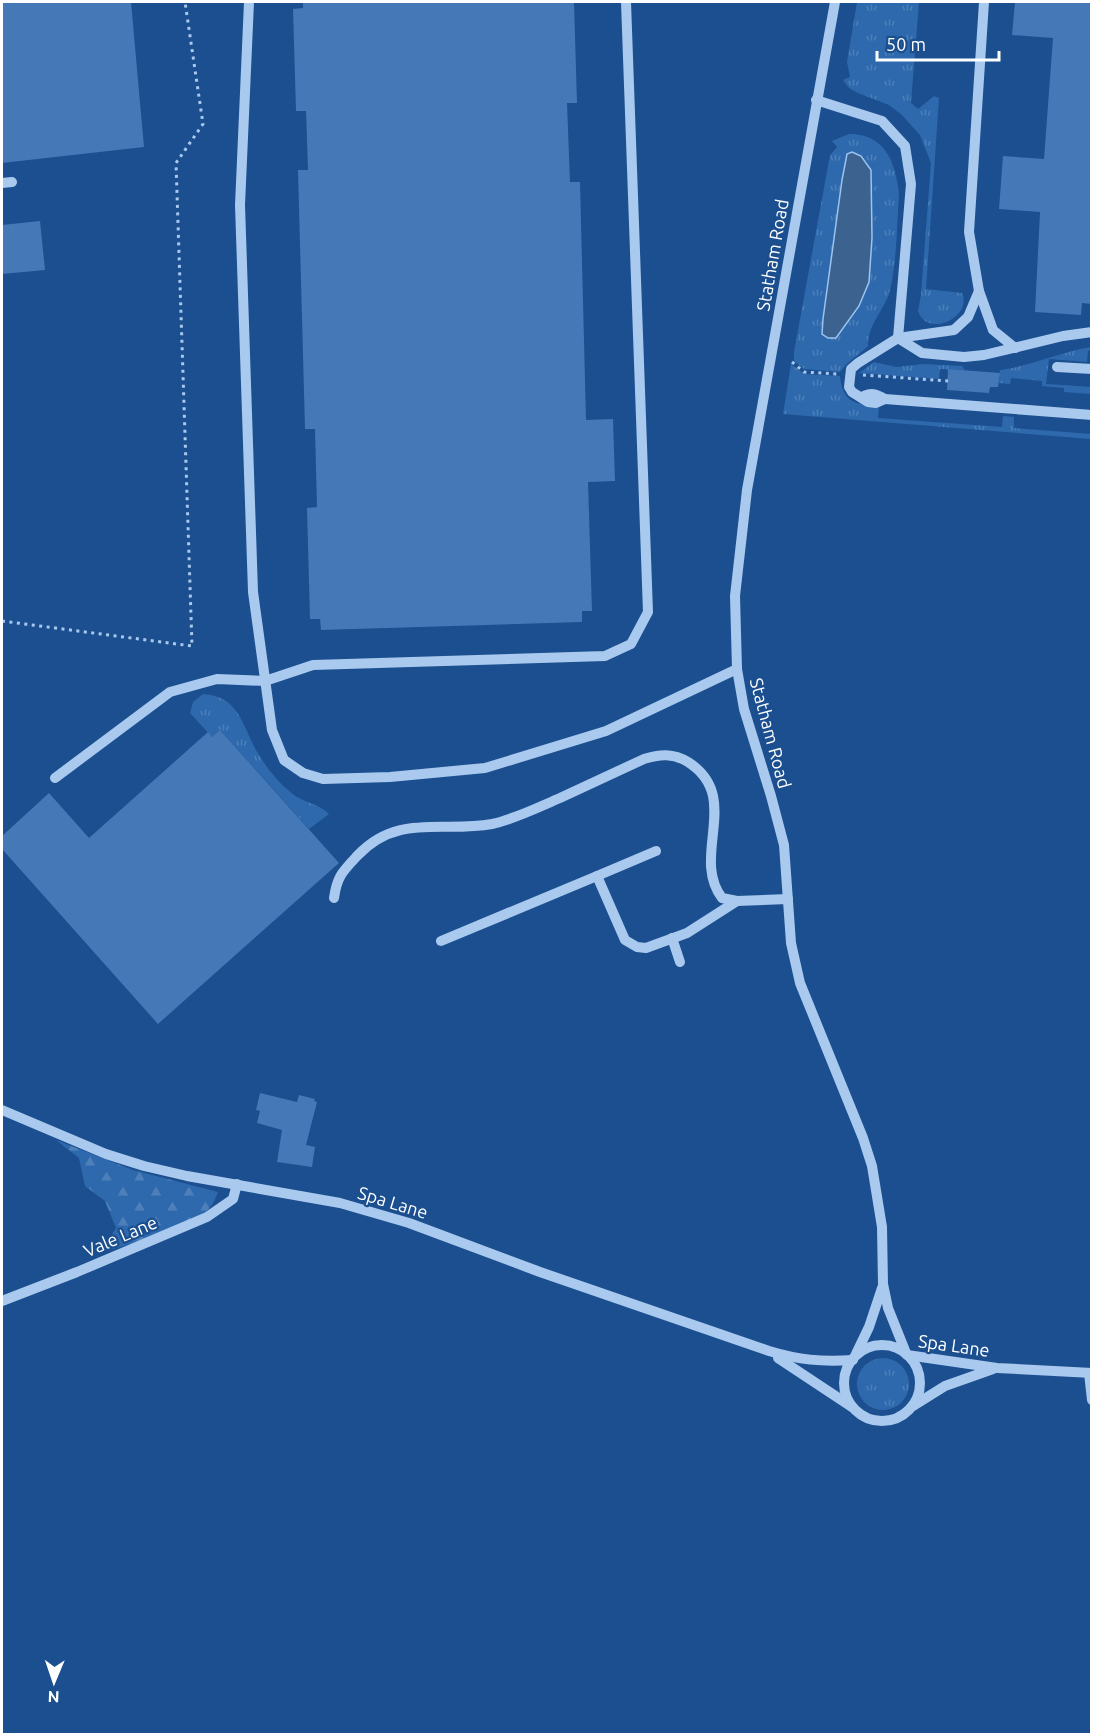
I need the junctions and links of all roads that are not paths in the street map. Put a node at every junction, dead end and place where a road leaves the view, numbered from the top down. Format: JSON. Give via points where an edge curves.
{"nodes":[{"id":1,"x":249,"y":2,"type":"edge"},
{"id":2,"x":626,"y":2,"type":"edge"},
{"id":3,"x":835,"y":2,"type":"edge"},
{"id":4,"x":984,"y":2,"type":"edge"},
{"id":5,"x":816,"y":100,"type":"junction"},
{"id":6,"x":979,"y":291,"type":"junction"},
{"id":7,"x":1092,"y":332,"type":"edge"},
{"id":8,"x":898,"y":338,"type":"junction"},
{"id":9,"x":1015,"y":348,"type":"junction"},
{"id":10,"x":1056,"y":367,"type":"dead end"},
{"id":11,"x":1092,"y":369,"type":"edge"},
{"id":12,"x":1092,"y":415,"type":"edge"},
{"id":13,"x":737,"y":669,"type":"junction"},
{"id":14,"x":265,"y":681,"type":"junction"},
{"id":15,"x":55,"y":778,"type":"dead end"},
{"id":16,"x":656,"y":851,"type":"dead end"},
{"id":17,"x":597,"y":876,"type":"junction"},
{"id":18,"x":334,"y":898,"type":"dead end"},
{"id":19,"x":788,"y":899,"type":"junction"},
{"id":20,"x":737,"y":901,"type":"junction"},
{"id":21,"x":672,"y":938,"type":"junction"},
{"id":22,"x":441,"y":941,"type":"dead end"},
{"id":23,"x":680,"y":962,"type":"dead end"},
{"id":24,"x":2,"y":1110,"type":"edge"},
{"id":25,"x":237,"y":1184,"type":"junction"},
{"id":26,"x":883,"y":1284,"type":"junction"},
{"id":27,"x":2,"y":1301,"type":"edge"},
{"id":28,"x":769,"y":1351,"type":"junction"},
{"id":29,"x":907,"y":1354,"type":"junction"},
{"id":30,"x":854,"y":1358,"type":"junction"},
{"id":31,"x":996,"y":1368,"type":"junction"},
{"id":32,"x":1090,"y":1373,"type":"edge"},
{"id":33,"x":1092,"y":1400,"type":"edge"},
{"id":34,"x":912,"y":1407,"type":"junction"},
{"id":35,"x":855,"y":1409,"type":"junction"}],
"edges":[{"from":1,"to":14,"type":"street","via":[[240,205],[253,591]]},
{"from":2,"to":14,"type":"street","via":[[648,612],[631,644],[605,656],[313,665]]},
{"from":3,"to":5,"type":"street","name":"Statham Road"},
{"from":4,"to":6,"type":"street","via":[[969,232]]},
{"from":5,"to":8,"type":"street","via":[[882,121],[905,146],[911,184]]},
{"from":5,"to":13,"type":"street","name":"Statham Road","via":[[747,490],[735,596]]},
{"from":6,"to":8,"type":"street","via":[[968,317],[954,330]]},
{"from":6,"to":9,"type":"street","via":[[993,330]]},
{"from":7,"to":9,"type":"street"},
{"from":8,"to":9,"type":"street","via":[[922,353],[964,357]]},
{"from":8,"to":12,"type":"street","via":[[858,363],[849,375],[852,392],[876,403],[885,399]]},
{"from":10,"to":11,"type":"street"},
{"from":13,"to":14,"type":"street","via":[[606,731],[485,768],[323,779],[303,773],[284,760],[272,730]]},
{"from":13,"to":19,"type":"street","name":"Statham Road","via":[[744,709],[784,845]]},
{"from":14,"to":15,"type":"street","via":[[217,679],[170,692]]},
{"from":16,"to":17,"type":"street"},
{"from":17,"to":21,"type":"street","via":[[625,940],[646,948]]},
{"from":17,"to":22,"type":"street"},
{"from":18,"to":20,"type":"street","via":[[343,870],[370,842],[387,833],[492,824],[542,806],[644,759],[669,755],[696,767],[712,791],[716,813],[711,863],[714,885],[722,898]]},
{"from":19,"to":20,"type":"street"},
{"from":19,"to":26,"type":"street","name":"Statham Road","via":[[791,943],[800,983],[872,1166],[882,1227]]},
{"from":20,"to":21,"type":"street","via":[[687,933]]},
{"from":21,"to":23,"type":"street"},
{"from":24,"to":25,"type":"street","name":"Spa Lane","via":[[144,1166]]},
{"from":25,"to":27,"type":"street","name":"Vale Lane","via":[[233,1199],[207,1217]]},
{"from":25,"to":28,"type":"street","name":"Spa Lane","via":[[340,1203],[409,1223]]},
{"from":26,"to":29,"type":"street","name":"Statham Road","via":[[888,1308]]},
{"from":26,"to":30,"type":"street","name":"Statham Road"},
{"from":28,"to":30,"type":"street","name":"Spa Lane","via":[[822,1362]]},
{"from":28,"to":35,"type":"street","name":"Spa Lane"},
{"from":29,"to":30,"type":"street","via":[[885,1345],[864,1350]]},
{"from":29,"to":31,"type":"street","name":"Spa Lane"},
{"from":29,"to":34,"type":"street","via":[[919,1374],[918,1397]]},
{"from":30,"to":35,"type":"street","via":[[847,1369],[845,1390]]},
{"from":31,"to":32,"type":"street","name":"Spa Lane"},
{"from":31,"to":34,"type":"street","name":"Spa Lane","via":[[945,1386]]},
{"from":32,"to":33,"type":"street"},
{"from":34,"to":35,"type":"street","via":[[902,1416],[878,1421]]}]}
